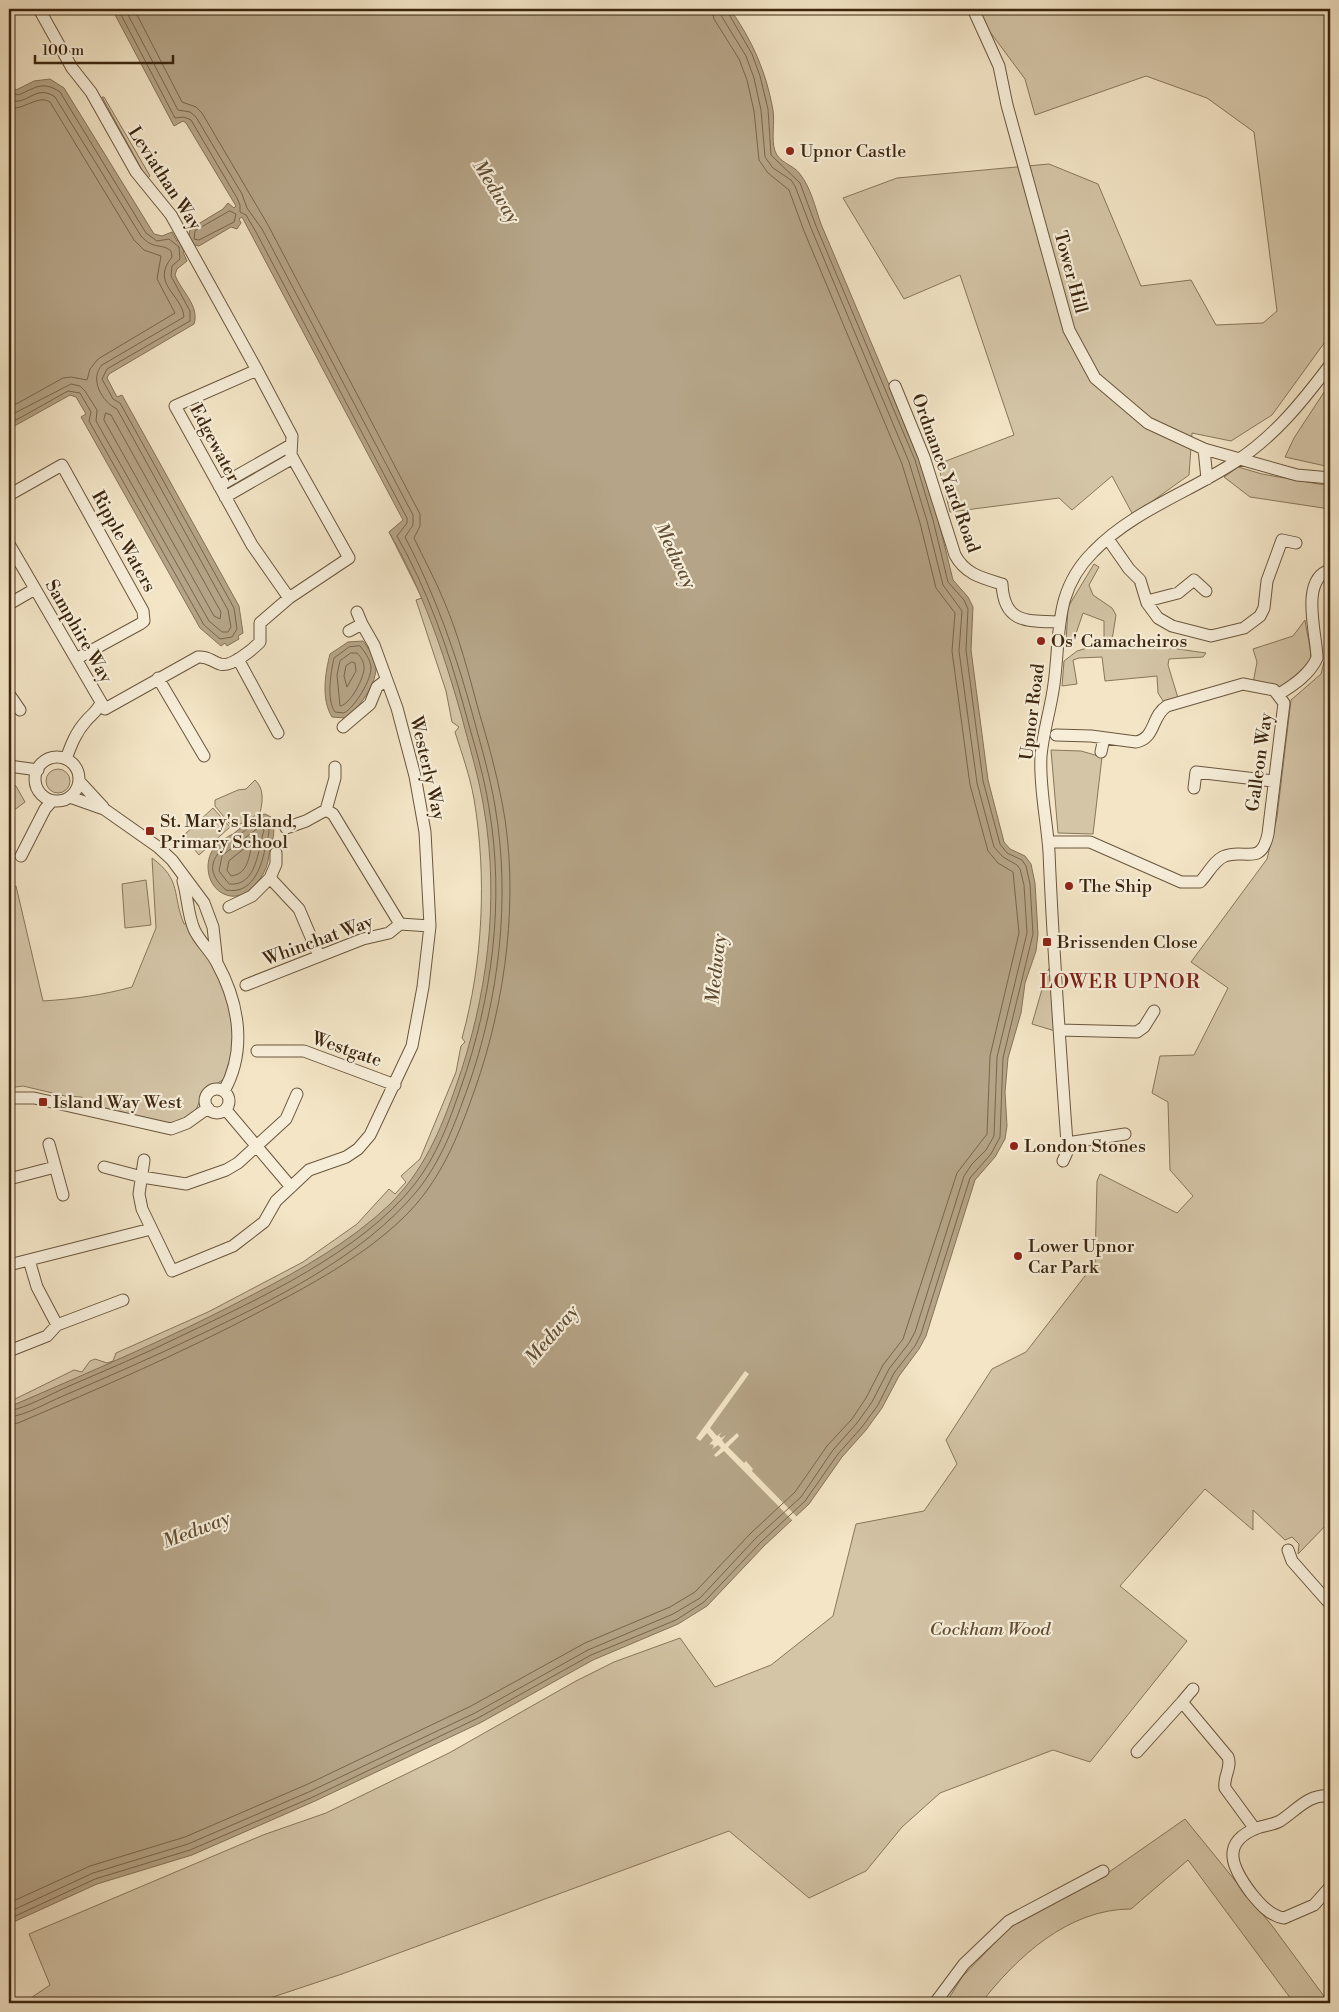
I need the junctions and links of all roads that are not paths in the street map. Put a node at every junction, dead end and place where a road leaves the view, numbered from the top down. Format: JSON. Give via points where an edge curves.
{"nodes":[{"id":1,"x":39,"y":9,"type":"edge"},
{"id":2,"x":972,"y":9,"type":"edge"},
{"id":3,"x":1330,"y":365,"type":"edge"},
{"id":4,"x":257,"y":370,"type":"junction"},
{"id":5,"x":895,"y":386,"type":"dead end"},
{"id":6,"x":292,"y":445,"type":"junction"},
{"id":7,"x":1204,"y":449,"type":"junction"},
{"id":8,"x":293,"y":458,"type":"junction"},
{"id":9,"x":1240,"y":459,"type":"junction"},
{"id":10,"x":1330,"y":478,"type":"edge"},
{"id":11,"x":1207,"y":479,"type":"junction"},
{"id":12,"x":219,"y":486,"type":"junction"},
{"id":13,"x":9,"y":495,"type":"edge"},
{"id":14,"x":224,"y":497,"type":"junction"},
{"id":15,"x":1270,"y":536,"type":"dead end"},
{"id":16,"x":1108,"y":539,"type":"junction"},
{"id":17,"x":1282,"y":540,"type":"junction"},
{"id":18,"x":1296,"y":543,"type":"dead end"},
{"id":19,"x":9,"y":544,"type":"edge"},
{"id":20,"x":1330,"y":570,"type":"edge"},
{"id":21,"x":35,"y":589,"type":"junction"},
{"id":22,"x":1206,"y":591,"type":"dead end"},
{"id":23,"x":289,"y":598,"type":"junction"},
{"id":24,"x":1147,"y":601,"type":"junction"},
{"id":25,"x":9,"y":604,"type":"edge"},
{"id":26,"x":356,"y":612,"type":"dead end"},
{"id":27,"x":1058,"y":622,"type":"junction"},
{"id":28,"x":362,"y":624,"type":"junction"},
{"id":29,"x":349,"y":631,"type":"dead end"},
{"id":30,"x":76,"y":659,"type":"junction"},
{"id":31,"x":238,"y":659,"type":"junction"},
{"id":32,"x":162,"y":676,"type":"junction"},
{"id":33,"x":386,"y":680,"type":"junction"},
{"id":34,"x":9,"y":694,"type":"edge"},
{"id":35,"x":1279,"y":694,"type":"junction"},
{"id":36,"x":101,"y":702,"type":"junction"},
{"id":37,"x":20,"y":710,"type":"dead end"},
{"id":38,"x":343,"y":727,"type":"dead end"},
{"id":39,"x":278,"y":732,"type":"dead end"},
{"id":40,"x":1056,"y":734,"type":"dead end"},
{"id":41,"x":1104,"y":738,"type":"junction"},
{"id":42,"x":1101,"y":752,"type":"dead end"},
{"id":43,"x":204,"y":756,"type":"dead end"},
{"id":44,"x":66,"y":759,"type":"junction"},
{"id":45,"x":9,"y":766,"type":"edge"},
{"id":46,"x":335,"y":767,"type":"dead end"},
{"id":47,"x":38,"y":770,"type":"junction"},
{"id":48,"x":79,"y":781,"type":"junction"},
{"id":49,"x":1273,"y":781,"type":"junction"},
{"id":50,"x":1194,"y":788,"type":"dead end"},
{"id":51,"x":70,"y":797,"type":"junction"},
{"id":52,"x":52,"y":800,"type":"junction"},
{"id":53,"x":104,"y":809,"type":"junction"},
{"id":54,"x":326,"y":810,"type":"junction"},
{"id":55,"x":286,"y":828,"type":"dead end"},
{"id":56,"x":1048,"y":842,"type":"junction"},
{"id":57,"x":276,"y":853,"type":"dead end"},
{"id":58,"x":21,"y":856,"type":"dead end"},
{"id":59,"x":182,"y":874,"type":"junction"},
{"id":60,"x":270,"y":878,"type":"junction"},
{"id":61,"x":229,"y":907,"type":"dead end"},
{"id":62,"x":400,"y":924,"type":"junction"},
{"id":63,"x":430,"y":926,"type":"junction"},
{"id":64,"x":319,"y":956,"type":"junction"},
{"id":65,"x":217,"y":962,"type":"junction"},
{"id":66,"x":246,"y":985,"type":"dead end"},
{"id":67,"x":1154,"y":1012,"type":"dead end"},
{"id":68,"x":1060,"y":1030,"type":"junction"},
{"id":69,"x":257,"y":1051,"type":"dead end"},
{"id":70,"x":395,"y":1084,"type":"junction"},
{"id":71,"x":224,"y":1091,"type":"junction"},
{"id":72,"x":297,"y":1094,"type":"dead end"},
{"id":73,"x":9,"y":1098,"type":"edge"},
{"id":74,"x":208,"y":1108,"type":"junction"},
{"id":75,"x":226,"y":1110,"type":"junction"},
{"id":76,"x":1125,"y":1134,"type":"dead end"},
{"id":77,"x":1067,"y":1143,"type":"junction"},
{"id":78,"x":49,"y":1144,"type":"dead end"},
{"id":79,"x":257,"y":1147,"type":"junction"},
{"id":80,"x":144,"y":1160,"type":"dead end"},
{"id":81,"x":1063,"y":1161,"type":"dead end"},
{"id":82,"x":55,"y":1167,"type":"junction"},
{"id":83,"x":104,"y":1167,"type":"dead end"},
{"id":84,"x":142,"y":1177,"type":"junction"},
{"id":85,"x":9,"y":1179,"type":"edge"},
{"id":86,"x":291,"y":1187,"type":"junction"},
{"id":87,"x":63,"y":1195,"type":"dead end"},
{"id":88,"x":151,"y":1229,"type":"junction"},
{"id":89,"x":29,"y":1260,"type":"junction"},
{"id":90,"x":9,"y":1265,"type":"edge"},
{"id":91,"x":123,"y":1300,"type":"dead end"},
{"id":92,"x":57,"y":1325,"type":"junction"},
{"id":93,"x":9,"y":1351,"type":"edge"},
{"id":94,"x":1288,"y":1550,"type":"dead end"},
{"id":95,"x":1330,"y":1604,"type":"edge"},
{"id":96,"x":1193,"y":1689,"type":"dead end"},
{"id":97,"x":1182,"y":1702,"type":"junction"},
{"id":98,"x":1137,"y":1752,"type":"dead end"},
{"id":99,"x":1330,"y":1796,"type":"edge"},
{"id":100,"x":1255,"y":1829,"type":"junction"},
{"id":101,"x":1103,"y":1871,"type":"dead end"},
{"id":102,"x":1330,"y":1887,"type":"edge"},
{"id":103,"x":935,"y":2003,"type":"edge"}],
"edges":[{"from":1,"to":4,"type":"street","name":"Leviathan Way","via":[[136,172],[171,215]]},
{"from":2,"to":7,"type":"street","name":"Tower Hill","via":[[999,66],[1069,330],[1092,372],[1103,384],[1148,423]]},
{"from":3,"to":9,"type":"street","name":"Upnor Road","via":[[1283,424]]},
{"from":4,"to":6,"type":"street","via":[[292,436]]},
{"from":4,"to":12,"type":"street","name":"Edgewater","via":[[175,406]]},
{"from":5,"to":27,"type":"street","name":"Ordnance Yard Road","via":[[924,456],[960,565],[977,577],[1002,584],[1006,604],[1015,617]]},
{"from":6,"to":8,"type":"street"},
{"from":6,"to":12,"type":"street"},
{"from":7,"to":9,"type":"street","name":"Tower Hill"},
{"from":7,"to":11,"type":"street"},
{"from":8,"to":14,"type":"street"},
{"from":8,"to":23,"type":"street","via":[[349,558]]},
{"from":9,"to":10,"type":"street","name":"Tower Hill","via":[[1297,475]]},
{"from":9,"to":11,"type":"street","name":"Upnor Road"},
{"from":11,"to":16,"type":"street","name":"Upnor Road","via":[[1137,517]]},
{"from":12,"to":14,"type":"street","name":"Edgewater"},
{"from":13,"to":30,"type":"street","name":"Ripple Waters","via":[[62,465],[143,611],[144,621],[140,624]]},
{"from":14,"to":23,"type":"street","name":"Edgewater"},
{"from":15,"to":17,"type":"street"},
{"from":16,"to":24,"type":"street","via":[[1140,580]]},
{"from":16,"to":27,"type":"street","name":"Upnor Road","via":[[1078,571],[1065,596]]},
{"from":17,"to":18,"type":"street"},
{"from":17,"to":24,"type":"street","via":[[1267,581],[1264,608],[1253,623],[1244,628],[1221,635],[1198,634],[1162,622]]},
{"from":19,"to":21,"type":"street","name":"Samphire Way"},
{"from":20,"to":35,"type":"street","via":[[1320,577],[1311,611],[1317,658],[1307,673]]},
{"from":21,"to":25,"type":"street"},
{"from":21,"to":30,"type":"street","name":"Samphire Way"},
{"from":22,"to":24,"type":"street","via":[[1194,580],[1178,593]]},
{"from":23,"to":31,"type":"street","via":[[260,623],[260,642]]},
{"from":26,"to":28,"type":"street","name":"Westerly Way"},
{"from":27,"to":56,"type":"street","name":"Upnor Road","via":[[1054,684],[1041,758]]},
{"from":28,"to":29,"type":"street"},
{"from":28,"to":33,"type":"street","name":"Westerly Way","via":[[374,645]]},
{"from":30,"to":36,"type":"street","name":"Samphire Way"},
{"from":31,"to":32,"type":"street","via":[[223,665],[205,656],[198,657]]},
{"from":31,"to":39,"type":"street"},
{"from":32,"to":36,"type":"street","via":[[105,709]]},
{"from":32,"to":43,"type":"street"},
{"from":33,"to":38,"type":"street","via":[[377,687],[370,704]]},
{"from":33,"to":63,"type":"street","name":"Westerly Way","via":[[415,776],[426,841]]},
{"from":34,"to":37,"type":"street"},
{"from":35,"to":41,"type":"street","name":"Galleon Way","via":[[1262,686],[1243,684],[1219,690],[1184,699],[1159,711],[1151,732],[1143,741]]},
{"from":35,"to":49,"type":"street","name":"Galleon Way","via":[[1285,711]]},
{"from":36,"to":44,"type":"street","name":"Samphire Way","via":[[74,738]]},
{"from":40,"to":41,"type":"street","name":"Galleon Way"},
{"from":41,"to":42,"type":"street"},
{"from":44,"to":47,"type":"street","via":[[53,758]]},
{"from":44,"to":48,"type":"street","via":[[76,768]]},
{"from":45,"to":47,"type":"street"},
{"from":46,"to":54,"type":"street"},
{"from":47,"to":52,"type":"street","via":[[38,789]]},
{"from":48,"to":51,"type":"street"},
{"from":48,"to":53,"type":"street"},
{"from":49,"to":50,"type":"street","via":[[1196,772]]},
{"from":49,"to":56,"type":"street","name":"Galleon Way","via":[[1268,834],[1262,848],[1248,856],[1225,856],[1200,882],[1181,882],[1088,841]]},
{"from":51,"to":52,"type":"street"},
{"from":51,"to":53,"type":"street"},
{"from":52,"to":58,"type":"street"},
{"from":53,"to":59,"type":"street","via":[[163,851]]},
{"from":54,"to":55,"type":"street"},
{"from":54,"to":62,"type":"street","via":[[333,814]]},
{"from":56,"to":68,"type":"street","name":"Upnor Road"},
{"from":57,"to":60,"type":"street","via":[[276,866]]},
{"from":59,"to":65,"type":"street","via":[[186,907],[193,926]]},
{"from":59,"to":65,"type":"street","via":[[206,907],[213,927]]},
{"from":60,"to":61,"type":"street","via":[[252,896]]},
{"from":60,"to":64,"type":"street","via":[[299,909]]},
{"from":62,"to":63,"type":"street"},
{"from":62,"to":64,"type":"street","name":"Whinchat Way","via":[[389,933]]},
{"from":63,"to":70,"type":"street","name":"Westerly Way","via":[[412,1046]]},
{"from":64,"to":66,"type":"street","name":"Whinchat Way"},
{"from":65,"to":71,"type":"street","via":[[238,1029],[234,1074]]},
{"from":67,"to":68,"type":"street","via":[[1137,1032]]},
{"from":68,"to":77,"type":"street","name":"Upnor Road"},
{"from":69,"to":70,"type":"street","name":"Westgate","via":[[304,1051]]},
{"from":70,"to":86,"type":"street","name":"Westerly Way","via":[[370,1135],[358,1148],[346,1157],[309,1170]]},
{"from":71,"to":74,"type":"street","via":[[209,1092],[205,1100]]},
{"from":71,"to":75,"type":"street","via":[[230,1100]]},
{"from":72,"to":79,"type":"street","via":[[286,1119]]},
{"from":73,"to":74,"type":"street","via":[[34,1098],[171,1129],[187,1123]]},
{"from":74,"to":75,"type":"street","via":[[218,1113]]},
{"from":75,"to":79,"type":"street"},
{"from":76,"to":77,"type":"street"},
{"from":77,"to":81,"type":"street","name":"Upnor Road"},
{"from":78,"to":82,"type":"street"},
{"from":79,"to":84,"type":"street","via":[[226,1170],[186,1184]]},
{"from":79,"to":86,"type":"street"},
{"from":80,"to":84,"type":"street"},
{"from":82,"to":85,"type":"street"},
{"from":82,"to":87,"type":"street"},
{"from":83,"to":84,"type":"street"},
{"from":84,"to":88,"type":"street","via":[[139,1194]]},
{"from":86,"to":88,"type":"street","name":"Westerly Way","via":[[276,1201],[264,1222],[233,1246],[172,1271]]},
{"from":88,"to":89,"type":"street"},
{"from":89,"to":90,"type":"street"},
{"from":89,"to":92,"type":"street","via":[[37,1287]]},
{"from":91,"to":92,"type":"street"},
{"from":92,"to":93,"type":"street","via":[[47,1336]]},
{"from":94,"to":95,"type":"street","via":[[1292,1561]]},
{"from":96,"to":97,"type":"street"},
{"from":97,"to":98,"type":"street"},
{"from":97,"to":100,"type":"street","via":[[1228,1757],[1225,1788]]},
{"from":99,"to":100,"type":"street","via":[[1309,1799],[1278,1822]]},
{"from":100,"to":102,"type":"street","via":[[1236,1846],[1233,1863],[1246,1886],[1270,1913],[1284,1918],[1309,1908]]},
{"from":101,"to":103,"type":"street","via":[[1009,1921],[964,1964]]}]}
